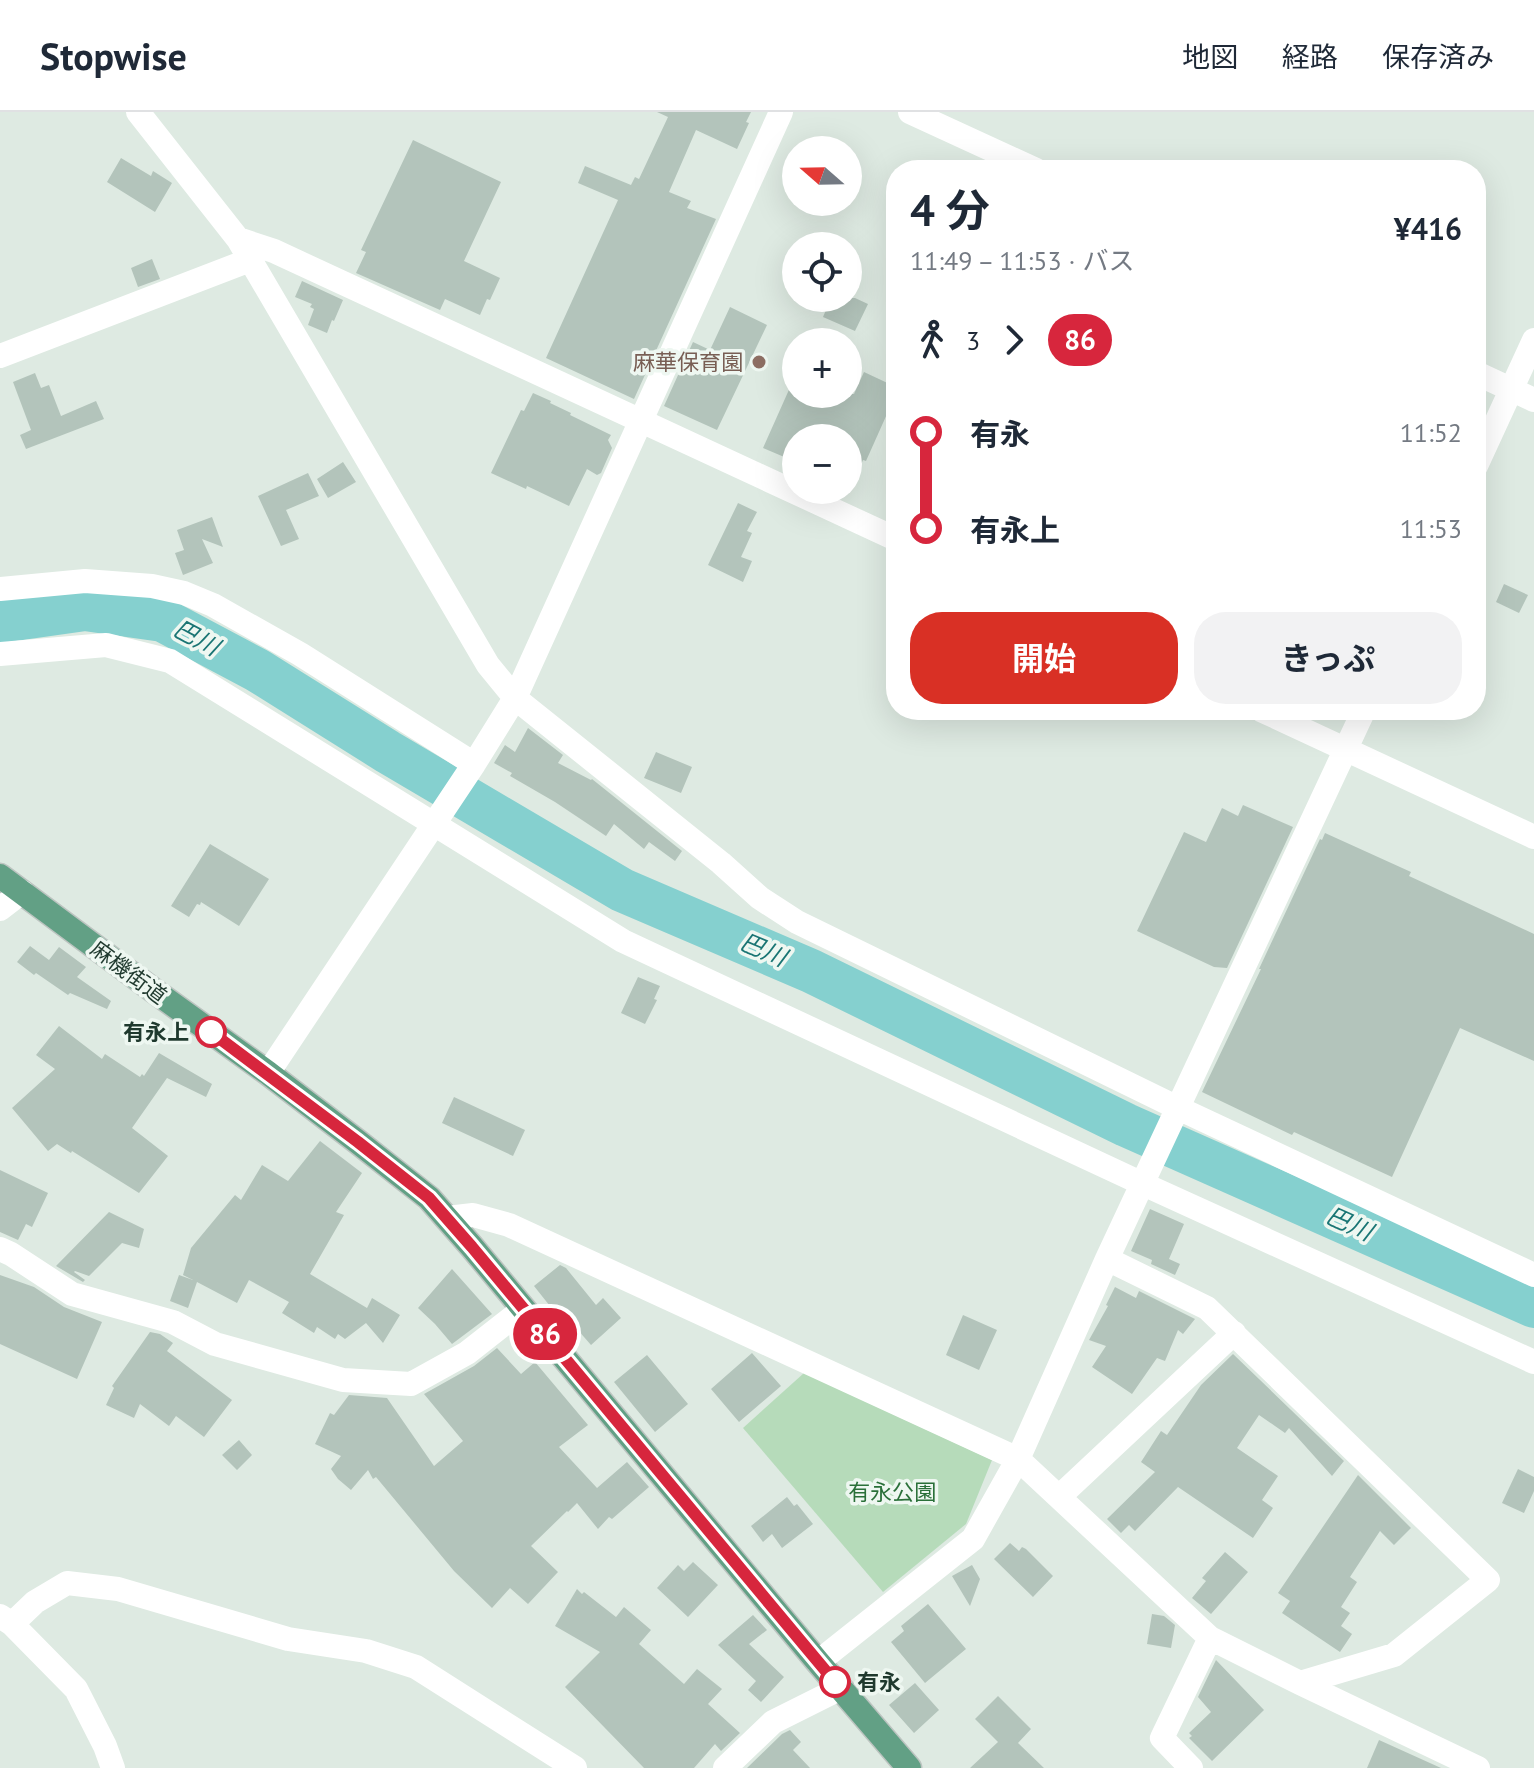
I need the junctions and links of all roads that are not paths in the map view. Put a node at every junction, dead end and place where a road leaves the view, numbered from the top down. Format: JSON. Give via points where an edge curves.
{"nodes":[{"id":1,"x":138,"y":112,"type":"edge"},
{"id":2,"x":781,"y":112,"type":"edge"},
{"id":3,"x":910,"y":112,"type":"edge"},
{"id":4,"x":1014,"y":160,"type":"edge"},
{"id":5,"x":244,"y":249,"type":"junction"},
{"id":6,"x":1534,"y":340,"type":"edge"},
{"id":7,"x":0,"y":356,"type":"edge"},
{"id":8,"x":1486,"y":378,"type":"edge"},
{"id":9,"x":1511,"y":389,"type":"junction"},
{"id":10,"x":1534,"y":400,"type":"edge"},
{"id":11,"x":642,"y":420,"type":"junction"},
{"id":12,"x":1486,"y":444,"type":"edge"},
{"id":13,"x":886,"y":534,"type":"edge"},
{"id":14,"x":0,"y":589,"type":"edge"},
{"id":15,"x":0,"y":654,"type":"edge"},
{"id":16,"x":515,"y":698,"type":"junction"},
{"id":17,"x":1282,"y":720,"type":"edge"},
{"id":18,"x":1360,"y":720,"type":"edge"},
{"id":19,"x":1346,"y":750,"type":"junction"},
{"id":20,"x":474,"y":764,"type":"junction"},
{"id":21,"x":432,"y":825,"type":"junction"},
{"id":22,"x":1534,"y":837,"type":"edge"},
{"id":23,"x":0,"y":876,"type":"edge"},
{"id":24,"x":22,"y":892,"type":"junction"},
{"id":25,"x":0,"y":909,"type":"edge"},
{"id":26,"x":268,"y":1073,"type":"junction"},
{"id":27,"x":1178,"y":1108,"type":"junction"},
{"id":28,"x":1143,"y":1184,"type":"junction"},
{"id":29,"x":447,"y":1218,"type":"junction"},
{"id":30,"x":0,"y":1249,"type":"edge"},
{"id":31,"x":1107,"y":1259,"type":"junction"},
{"id":32,"x":1534,"y":1275,"type":"edge"},
{"id":33,"x":523,"y":1309,"type":"junction"},
{"id":34,"x":1234,"y":1333,"type":"junction"},
{"id":35,"x":1534,"y":1362,"type":"edge"},
{"id":36,"x":1018,"y":1459,"type":"junction"},
{"id":37,"x":1060,"y":1496,"type":"junction"},
{"id":38,"x":6,"y":1620,"type":"edge"},
{"id":39,"x":1210,"y":1638,"type":"junction"},
{"id":40,"x":818,"y":1662,"type":"junction"},
{"id":41,"x":1300,"y":1683,"type":"junction"},
{"id":42,"x":841,"y":1688,"type":"junction"},
{"id":43,"x":113,"y":1768,"type":"edge"},
{"id":44,"x":575,"y":1768,"type":"edge"},
{"id":45,"x":725,"y":1768,"type":"edge"},
{"id":46,"x":909,"y":1768,"type":"edge"},
{"id":47,"x":1191,"y":1768,"type":"edge"},
{"id":48,"x":1478,"y":1768,"type":"edge"}],
"edges":[{"from":1,"to":5,"type":"street"},
{"from":2,"to":11,"type":"street"},
{"from":3,"to":4,"type":"street"},
{"from":5,"to":7,"type":"street"},
{"from":5,"to":11,"type":"street","via":[[274,251]]},
{"from":5,"to":16,"type":"street","via":[[488,665]]},
{"from":6,"to":9,"type":"street"},
{"from":8,"to":9,"type":"street"},
{"from":9,"to":10,"type":"street"},
{"from":9,"to":12,"type":"street"},
{"from":11,"to":13,"type":"street"},
{"from":11,"to":16,"type":"street"},
{"from":14,"to":20,"type":"street","via":[[85,581],[184,593],[300,654]]},
{"from":15,"to":21,"type":"street","via":[[106,645],[170,661]]},
{"from":16,"to":20,"type":"street"},
{"from":16,"to":27,"type":"street","via":[[760,898],[797,922]]},
{"from":17,"to":19,"type":"street"},
{"from":18,"to":19,"type":"street"},
{"from":19,"to":22,"type":"street"},
{"from":19,"to":27,"type":"street"},
{"from":20,"to":21,"type":"street"},
{"from":21,"to":26,"type":"street"},
{"from":21,"to":28,"type":"street","via":[[623,941]]},
{"from":23,"to":24,"type":"main road","name":"麻機街道"},
{"from":24,"to":25,"type":"street"},
{"from":24,"to":26,"type":"main road","name":"麻機街道"},
{"from":26,"to":29,"type":"main road","name":"麻機街道","via":[[429,1198]]},
{"from":27,"to":28,"type":"street"},
{"from":27,"to":32,"type":"street"},
{"from":28,"to":31,"type":"street"},
{"from":28,"to":35,"type":"street"},
{"from":29,"to":33,"type":"main road","name":"麻機街道"},
{"from":29,"to":36,"type":"street","via":[[473,1215],[509,1225]]},
{"from":30,"to":33,"type":"street","via":[[72,1294],[173,1322],[215,1344],[343,1380],[411,1384],[467,1353]]},
{"from":31,"to":34,"type":"street","via":[[1207,1308]]},
{"from":31,"to":36,"type":"street"},
{"from":33,"to":40,"type":"main road","name":"麻機街道"},
{"from":34,"to":37,"type":"street"},
{"from":34,"to":41,"type":"street","via":[[1488,1580],[1394,1655]]},
{"from":36,"to":37,"type":"street"},
{"from":36,"to":40,"type":"street","via":[[973,1539]]},
{"from":37,"to":39,"type":"street"},
{"from":38,"to":43,"type":"street","via":[[76,1689]]},
{"from":38,"to":44,"type":"street","via":[[67,1583],[118,1589],[288,1639],[366,1651],[416,1667]]},
{"from":39,"to":41,"type":"street"},
{"from":39,"to":47,"type":"street","via":[[1162,1738]]},
{"from":40,"to":42,"type":"main road","name":"麻機街道"},
{"from":41,"to":48,"type":"street"},
{"from":42,"to":45,"type":"street","via":[[773,1722]]},
{"from":42,"to":46,"type":"main road","name":"麻機街道"}]}
